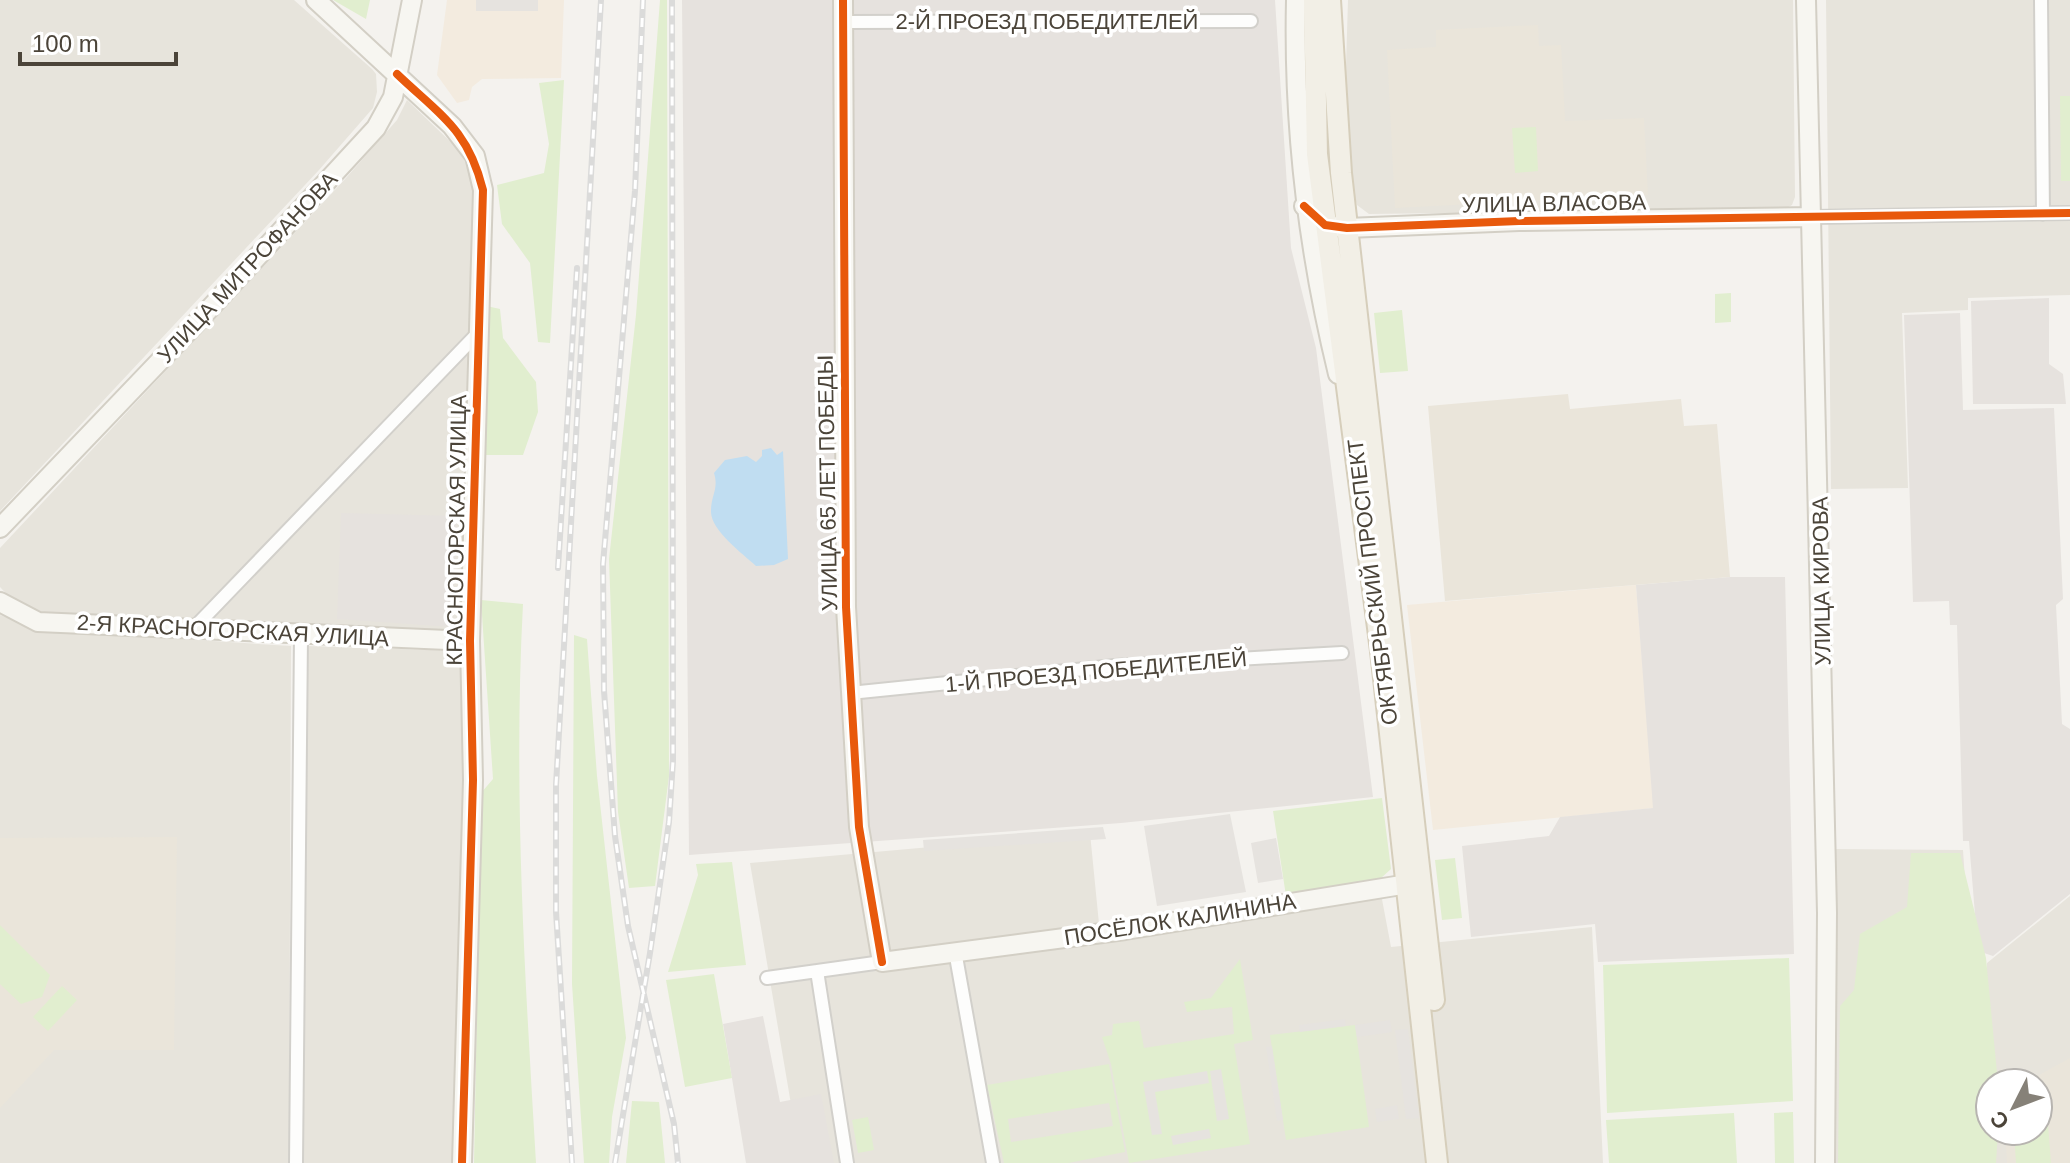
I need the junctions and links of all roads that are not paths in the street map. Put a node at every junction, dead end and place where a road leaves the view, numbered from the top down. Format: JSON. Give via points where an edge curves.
{"nodes":[{"id":1,"x":316,"y":0,"type":"edge"},
{"id":2,"x":412,"y":0,"type":"edge"},
{"id":3,"x":843,"y":0,"type":"edge"},
{"id":4,"x":1296,"y":0,"type":"edge"},
{"id":5,"x":1314,"y":0,"type":"edge"},
{"id":6,"x":1330,"y":0,"type":"edge"},
{"id":7,"x":1341,"y":0,"type":"edge"},
{"id":8,"x":1806,"y":0,"type":"edge"},
{"id":9,"x":2041,"y":0,"type":"edge"},
{"id":10,"x":1251,"y":21,"type":"dead end"},
{"id":11,"x":843,"y":22,"type":"junction"},
{"id":12,"x":397,"y":74,"type":"junction"},
{"id":13,"x":1332,"y":83,"type":"junction"},
{"id":14,"x":1304,"y":206,"type":"junction"},
{"id":15,"x":2070,"y":213,"type":"edge"},
{"id":16,"x":2043,"y":214,"type":"junction"},
{"id":17,"x":1813,"y":217,"type":"junction"},
{"id":18,"x":1325,"y":225,"type":"junction"},
{"id":19,"x":1347,"y":228,"type":"junction"},
{"id":20,"x":479,"y":332,"type":"junction"},
{"id":21,"x":1357,"y":453,"type":"junction"},
{"id":22,"x":0,"y":528,"type":"edge"},
{"id":23,"x":0,"y":602,"type":"edge"},
{"id":24,"x":193,"y":629,"type":"junction"},
{"id":25,"x":301,"y":636,"type":"junction"},
{"id":26,"x":470,"y":641,"type":"junction"},
{"id":27,"x":1342,"y":653,"type":"dead end"},
{"id":28,"x":850,"y":693,"type":"junction"},
{"id":29,"x":1413,"y":883,"type":"junction"},
{"id":30,"x":955,"y":951,"type":"junction"},
{"id":31,"x":882,"y":962,"type":"junction"},
{"id":32,"x":817,"y":971,"type":"junction"},
{"id":33,"x":767,"y":978,"type":"dead end"},
{"id":34,"x":296,"y":1163,"type":"edge"},
{"id":35,"x":462,"y":1163,"type":"edge"},
{"id":36,"x":847,"y":1163,"type":"edge"},
{"id":37,"x":993,"y":1163,"type":"edge"},
{"id":38,"x":1437,"y":1163,"type":"edge"},
{"id":39,"x":1451,"y":1163,"type":"edge"},
{"id":40,"x":1825,"y":1163,"type":"edge"}],
"edges":[{"from":1,"to":12,"type":"street"},
{"from":2,"to":12,"type":"street","name":"УЛИЦА МИТРОФАНОВА"},
{"from":3,"to":11,"type":"street","name":"УЛИЦА 65 ЛЕТ ПОБЕДЫ"},
{"from":4,"to":14,"type":"street"},
{"from":5,"to":18,"type":"main road","name":"ОКТЯБРЬСКИЙ ПРОСПЕКТ","via":[[1317,154]]},
{"from":6,"to":13,"type":"main road","name":"ОКТЯБРЬСКИЙ ПРОСПЕКТ"},
{"from":7,"to":13,"type":"street"},
{"from":8,"to":17,"type":"street","name":"УЛИЦА КИРОВА","via":[[1808,203]]},
{"from":9,"to":16,"type":"street"},
{"from":10,"to":11,"type":"street","name":"2-Й ПРОЕЗД ПОБЕДИТЕЛЕЙ"},
{"from":11,"to":28,"type":"street","name":"УЛИЦА 65 ЛЕТ ПОБЕДЫ"},
{"from":12,"to":20,"type":"street","name":"КРАСНОГОРСКАЯ УЛИЦА","via":[[452,126],[475,156],[483,190]]},
{"from":12,"to":22,"type":"street","name":"УЛИЦА МИТРОФАНОВА","via":[[393,97],[376,128]]},
{"from":13,"to":19,"type":"main road","name":"ОКТЯБРЬСКИЙ ПРОСПЕКТ"},
{"from":14,"to":18,"type":"street"},
{"from":14,"to":21,"type":"street"},
{"from":15,"to":16,"type":"street"},
{"from":16,"to":17,"type":"street"},
{"from":17,"to":19,"type":"street","name":"УЛИЦА ВЛАСОВА"},
{"from":17,"to":40,"type":"street","name":"УЛИЦА КИРОВА","via":[[1827,913]]},
{"from":18,"to":19,"type":"street","name":"УЛИЦА ВЛАСОВА"},
{"from":18,"to":21,"type":"main road","name":"ОКТЯБРЬСКИЙ ПРОСПЕКТ"},
{"from":19,"to":29,"type":"main road","name":"ОКТЯБРЬСКИЙ ПРОСПЕКТ"},
{"from":20,"to":24,"type":"street"},
{"from":20,"to":26,"type":"street","name":"КРАСНОГОРСКАЯ УЛИЦА"},
{"from":21,"to":29,"type":"main road","name":"ОКТЯБРЬСКИЙ ПРОСПЕКТ"},
{"from":23,"to":24,"type":"street","name":"2-Я КРАСНОГОРСКАЯ УЛИЦА","via":[[38,622]]},
{"from":24,"to":25,"type":"street","name":"2-Я КРАСНОГОРСКАЯ УЛИЦА"},
{"from":25,"to":26,"type":"street","name":"2-Я КРАСНОГОРСКАЯ УЛИЦА"},
{"from":25,"to":34,"type":"street"},
{"from":26,"to":35,"type":"street","name":"КРАСНОГОРСКАЯ УЛИЦА","via":[[473,780]]},
{"from":27,"to":28,"type":"street","name":"1-Й ПРОЕЗД ПОБЕДИТЕЛЕЙ","via":[[1115,666]]},
{"from":28,"to":31,"type":"street","name":"УЛИЦА 65 ЛЕТ ПОБЕДЫ","via":[[859,827]]},
{"from":29,"to":30,"type":"street","name":"ПОСЁЛОК КАЛИНИНА","via":[[1125,930]]},
{"from":29,"to":38,"type":"main road","name":"ОКТЯБРЬСКИЙ ПРОСПЕКТ"},
{"from":29,"to":39,"type":"main road","name":"ОКТЯБРЬСКИЙ ПРОСПЕКТ"},
{"from":30,"to":31,"type":"street","name":"ПОСЁЛОК КАЛИНИНА"},
{"from":30,"to":37,"type":"street"},
{"from":31,"to":32,"type":"street","name":"ПОСЁЛОК КАЛИНИНА"},
{"from":32,"to":33,"type":"street","name":"ПОСЁЛОК КАЛИНИНА"},
{"from":32,"to":36,"type":"street"}]}
